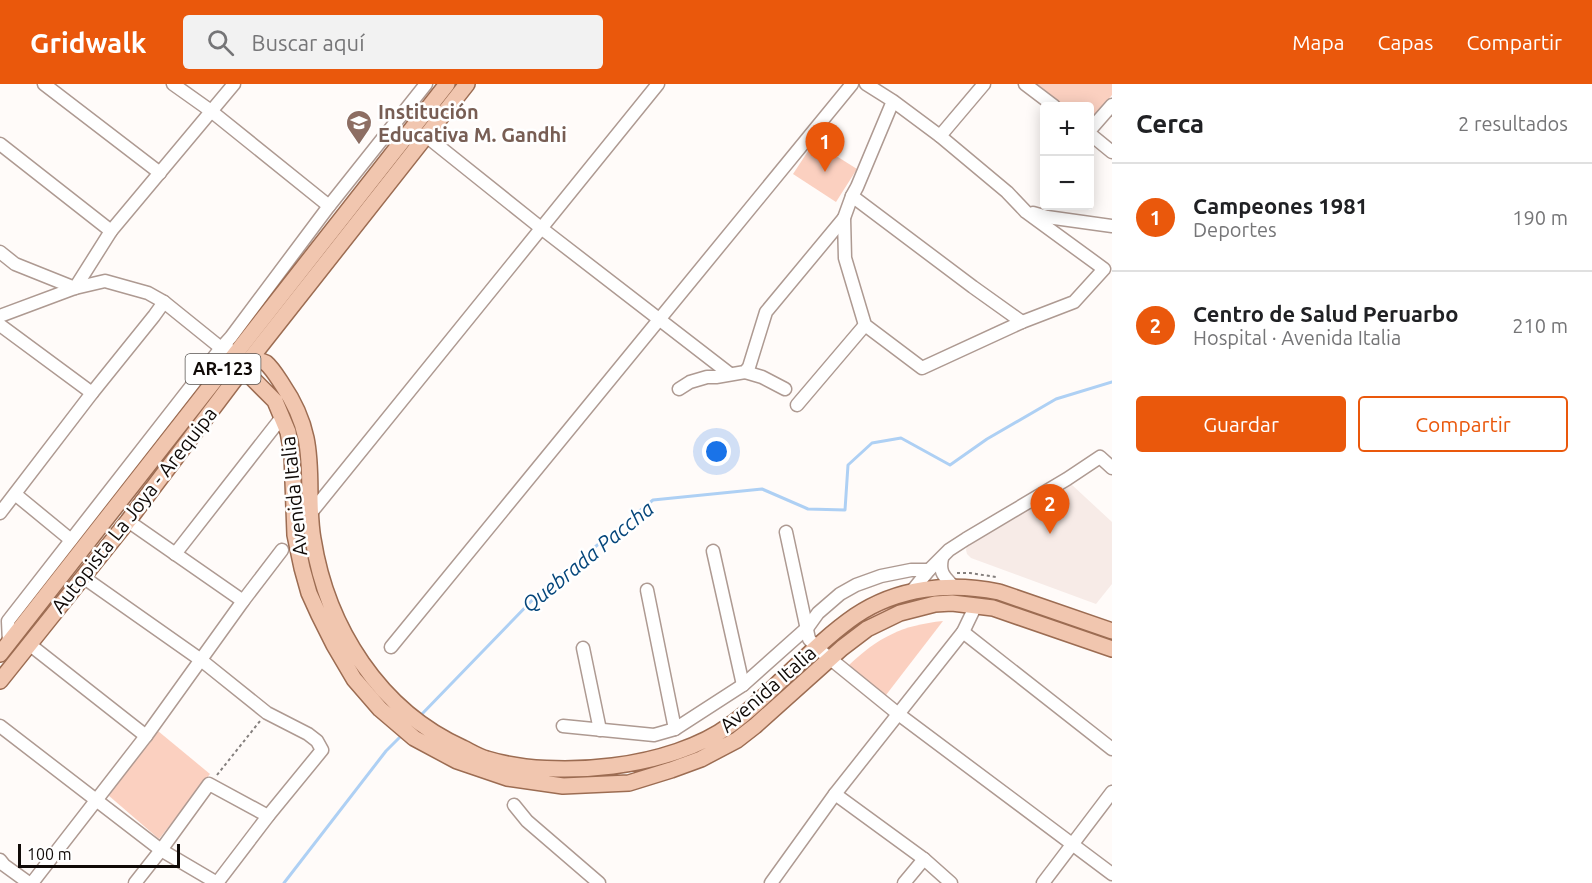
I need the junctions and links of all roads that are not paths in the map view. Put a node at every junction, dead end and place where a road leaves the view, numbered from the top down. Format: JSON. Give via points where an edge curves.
{"nodes":[{"id":1,"x":44,"y":84,"type":"edge"},
{"id":2,"x":173,"y":84,"type":"edge"},
{"id":3,"x":234,"y":84,"type":"edge"},
{"id":4,"x":426,"y":84,"type":"edge"},
{"id":5,"x":447,"y":84,"type":"edge"},
{"id":6,"x":467,"y":84,"type":"edge"},
{"id":7,"x":658,"y":84,"type":"edge"},
{"id":8,"x":852,"y":84,"type":"edge"},
{"id":9,"x":866,"y":84,"type":"edge"},
{"id":10,"x":984,"y":84,"type":"edge"},
{"id":11,"x":1025,"y":84,"type":"edge"},
{"id":12,"x":893,"y":101,"type":"junction"},
{"id":13,"x":1049,"y":102,"type":"edge"},
{"id":14,"x":1112,"y":105,"type":"edge"},
{"id":15,"x":211,"y":111,"type":"junction"},
{"id":16,"x":1094,"y":126,"type":"edge"},
{"id":17,"x":426,"y":136,"type":"junction"},
{"id":18,"x":940,"y":136,"type":"junction"},
{"id":19,"x":1094,"y":136,"type":"edge"},
{"id":20,"x":0,"y":144,"type":"edge"},
{"id":21,"x":1112,"y":152,"type":"edge"},
{"id":22,"x":160,"y":173,"type":"junction"},
{"id":23,"x":852,"y":196,"type":"junction"},
{"id":24,"x":329,"y":206,"type":"junction"},
{"id":25,"x":1026,"y":212,"type":"junction"},
{"id":26,"x":844,"y":218,"type":"junction"},
{"id":27,"x":1112,"y":226,"type":"edge"},
{"id":28,"x":541,"y":228,"type":"junction"},
{"id":29,"x":111,"y":231,"type":"junction"},
{"id":30,"x":0,"y":252,"type":"edge"},
{"id":31,"x":75,"y":288,"type":"junction"},
{"id":32,"x":164,"y":302,"type":"junction"},
{"id":33,"x":0,"y":316,"type":"edge"},
{"id":34,"x":659,"y":320,"type":"junction"},
{"id":35,"x":1022,"y":322,"type":"junction"},
{"id":36,"x":0,"y":325,"type":"edge"},
{"id":37,"x":865,"y":325,"type":"junction"},
{"id":38,"x":221,"y":348,"type":"junction"},
{"id":39,"x":240,"y":348,"type":"junction"},
{"id":40,"x":745,"y":372,"type":"junction"},
{"id":41,"x":730,"y":374,"type":"junction"},
{"id":42,"x":679,"y":389,"type":"dead end"},
{"id":43,"x":785,"y":389,"type":"dead end"},
{"id":44,"x":92,"y":393,"type":"junction"},
{"id":45,"x":797,"y":405,"type":"dead end"},
{"id":46,"x":282,"y":417,"type":"junction"},
{"id":47,"x":1112,"y":468,"type":"edge"},
{"id":48,"x":15,"y":494,"type":"junction"},
{"id":49,"x":0,"y":513,"type":"edge"},
{"id":50,"x":310,"y":514,"type":"junction"},
{"id":51,"x":128,"y":521,"type":"junction"},
{"id":52,"x":786,"y":532,"type":"dead end"},
{"id":53,"x":295,"y":535,"type":"junction"},
{"id":54,"x":71,"y":540,"type":"junction"},
{"id":55,"x":282,"y":550,"type":"dead end"},
{"id":56,"x":713,"y":551,"type":"dead end"},
{"id":57,"x":175,"y":554,"type":"junction"},
{"id":58,"x":942,"y":558,"type":"junction"},
{"id":59,"x":929,"y":570,"type":"junction"},
{"id":60,"x":83,"y":577,"type":"junction"},
{"id":61,"x":953,"y":586,"type":"junction"},
{"id":62,"x":647,"y":590,"type":"dead end"},
{"id":63,"x":912,"y":591,"type":"junction"},
{"id":64,"x":243,"y":602,"type":"junction"},
{"id":65,"x":976,"y":605,"type":"junction"},
{"id":66,"x":808,"y":627,"type":"junction"},
{"id":67,"x":1112,"y":631,"type":"edge"},
{"id":68,"x":963,"y":632,"type":"junction"},
{"id":69,"x":339,"y":640,"type":"junction"},
{"id":70,"x":29,"y":644,"type":"junction"},
{"id":71,"x":391,"y":647,"type":"dead end"},
{"id":72,"x":583,"y":648,"type":"dead end"},
{"id":73,"x":817,"y":648,"type":"junction"},
{"id":74,"x":5,"y":649,"type":"edge"},
{"id":75,"x":1112,"y":649,"type":"edge"},
{"id":76,"x":830,"y":659,"type":"junction"},
{"id":77,"x":201,"y":660,"type":"junction"},
{"id":78,"x":0,"y":681,"type":"edge"},
{"id":79,"x":743,"y":685,"type":"junction"},
{"id":80,"x":897,"y":713,"type":"junction"},
{"id":81,"x":0,"y":726,"type":"edge"},
{"id":82,"x":563,"y":726,"type":"dead end"},
{"id":83,"x":675,"y":729,"type":"junction"},
{"id":84,"x":600,"y":730,"type":"junction"},
{"id":85,"x":146,"y":735,"type":"junction"},
{"id":86,"x":1112,"y":749,"type":"edge"},
{"id":87,"x":1112,"y":792,"type":"edge"},
{"id":88,"x":835,"y":794,"type":"junction"},
{"id":89,"x":96,"y":800,"type":"junction"},
{"id":90,"x":514,"y":805,"type":"dead end"},
{"id":91,"x":268,"y":816,"type":"junction"},
{"id":92,"x":1072,"y":844,"type":"junction"},
{"id":93,"x":161,"y":850,"type":"junction"},
{"id":94,"x":924,"y":859,"type":"junction"},
{"id":95,"x":0,"y":860,"type":"edge"},
{"id":96,"x":1112,"y":874,"type":"edge"},
{"id":97,"x":30,"y":883,"type":"edge"},
{"id":98,"x":135,"y":883,"type":"edge"},
{"id":99,"x":217,"y":883,"type":"edge"},
{"id":100,"x":599,"y":883,"type":"edge"},
{"id":101,"x":771,"y":883,"type":"edge"},
{"id":102,"x":904,"y":883,"type":"edge"},
{"id":103,"x":951,"y":883,"type":"edge"},
{"id":104,"x":1043,"y":883,"type":"edge"}],
"edges":[{"from":1,"to":22,"type":"street"},
{"from":2,"to":15,"type":"street"},
{"from":3,"to":15,"type":"street"},
{"from":4,"to":24,"type":"street"},
{"from":5,"to":39,"type":"main road","name":"Autopista La Joya - Arequipa","number":"AR-123"},
{"from":6,"to":17,"type":"main road","name":"Autopista La Joya - Arequipa","number":"AR-123"},
{"from":7,"to":28,"type":"street"},
{"from":8,"to":34,"type":"street"},
{"from":9,"to":12,"type":"street"},
{"from":10,"to":18,"type":"street"},
{"from":11,"to":13,"type":"street"},
{"from":12,"to":18,"type":"street"},
{"from":12,"to":23,"type":"street"},
{"from":14,"to":16,"type":"street"},
{"from":15,"to":22,"type":"street"},
{"from":15,"to":24,"type":"street"},
{"from":17,"to":28,"type":"street"},
{"from":17,"to":39,"type":"main road","name":"Autopista La Joya - Arequipa","number":"AR-123"},
{"from":18,"to":25,"type":"street"},
{"from":19,"to":21,"type":"street"},
{"from":20,"to":29,"type":"street"},
{"from":22,"to":29,"type":"street"},
{"from":23,"to":26,"type":"street"},
{"from":23,"to":35,"type":"street"},
{"from":24,"to":39,"type":"street"},
{"from":25,"to":27,"type":"street"},
{"from":25,"to":35,"type":"street","via":[[1104,268],[1074,302]]},
{"from":26,"to":37,"type":"street","via":[[845,258]]},
{"from":26,"to":40,"type":"street","via":[[766,312]]},
{"from":28,"to":34,"type":"street"},
{"from":28,"to":50,"type":"street"},
{"from":29,"to":31,"type":"street"},
{"from":30,"to":31,"type":"street","via":[[15,264]]},
{"from":31,"to":32,"type":"street","via":[[105,281],[148,293]]},
{"from":31,"to":33,"type":"street"},
{"from":32,"to":38,"type":"street"},
{"from":32,"to":44,"type":"street"},
{"from":34,"to":41,"type":"street"},
{"from":34,"to":71,"type":"street"},
{"from":35,"to":37,"type":"street","via":[[922,368]]},
{"from":36,"to":44,"type":"street"},
{"from":37,"to":45,"type":"street"},
{"from":38,"to":39,"type":"street"},
{"from":38,"to":54,"type":"street"},
{"from":39,"to":46,"type":"main road","name":"Avenida Italia","via":[[252,378],[275,401]]},
{"from":39,"to":50,"type":"main road","name":"Avenida Italia","via":[[265,363],[296,409],[306,438]]},
{"from":39,"to":51,"type":"main road","name":"Autopista La Joya - Arequipa","number":"AR-123"},
{"from":39,"to":74,"type":"main road","name":"Autopista La Joya - Arequipa","number":"AR-123"},
{"from":40,"to":41,"type":"street"},
{"from":40,"to":43,"type":"street"},
{"from":41,"to":42,"type":"street","via":[[698,379]]},
{"from":44,"to":48,"type":"street"},
{"from":46,"to":53,"type":"main road","name":"Avenida Italia","via":[[291,442]]},
{"from":46,"to":57,"type":"street"},
{"from":47,"to":58,"type":"street","via":[[1100,457],[966,539]]},
{"from":48,"to":49,"type":"street"},
{"from":48,"to":54,"type":"street"},
{"from":50,"to":53,"type":"street"},
{"from":50,"to":69,"type":"main road","name":"Avenida Italia","via":[[320,571]]},
{"from":51,"to":57,"type":"street"},
{"from":51,"to":60,"type":"main road","name":"Autopista La Joya - Arequipa","number":"AR-123"},
{"from":52,"to":66,"type":"street"},
{"from":53,"to":69,"type":"main road","name":"Avenida Italia","via":[[309,593]]},
{"from":54,"to":74,"type":"street","via":[[8,621]]},
{"from":55,"to":64,"type":"street"},
{"from":56,"to":79,"type":"street"},
{"from":57,"to":64,"type":"street"},
{"from":58,"to":59,"type":"street"},
{"from":58,"to":61,"type":"street","via":[[942,574]]},
{"from":59,"to":63,"type":"street"},
{"from":59,"to":66,"type":"street","via":[[881,576],[856,585],[822,609]]},
{"from":60,"to":70,"type":"main road","name":"Autopista La Joya - Arequipa","number":"AR-123"},
{"from":60,"to":77,"type":"street"},
{"from":61,"to":63,"type":"main road","name":"Avenida Italia"},
{"from":61,"to":67,"type":"main road","name":"Avenida Italia","via":[[999,592]]},
{"from":62,"to":83,"type":"street"},
{"from":63,"to":73,"type":"main road","name":"Avenida Italia","via":[[862,612]]},
{"from":64,"to":77,"type":"street"},
{"from":65,"to":68,"type":"street"},
{"from":65,"to":75,"type":"main road","name":"Avenida Italia"},
{"from":65,"to":76,"type":"main road","name":"Avenida Italia","via":[[935,604],[900,613],[855,636]]},
{"from":66,"to":73,"type":"street","via":[[809,639]]},
{"from":66,"to":79,"type":"street"},
{"from":68,"to":80,"type":"street"},
{"from":68,"to":86,"type":"street"},
{"from":69,"to":73,"type":"main road","name":"Avenida Italia","via":[[400,708],[441,738],[486,759],[533,768],[583,769],[660,756],[728,727]]},
{"from":69,"to":76,"type":"main road","name":"Avenida Italia","via":[[354,679],[380,709],[414,738],[457,761],[507,778],[563,786],[629,783],[691,763],[737,740]]},
{"from":70,"to":78,"type":"main road","name":"Autopista La Joya - Arequipa","number":"AR-123"},
{"from":70,"to":85,"type":"street"},
{"from":72,"to":84,"type":"street"},
{"from":73,"to":76,"type":"street"},
{"from":76,"to":80,"type":"street"},
{"from":77,"to":85,"type":"street"},
{"from":77,"to":91,"type":"street","via":[[267,713],[308,734],[322,750]]},
{"from":79,"to":83,"type":"street"},
{"from":80,"to":88,"type":"street"},
{"from":80,"to":92,"type":"street"},
{"from":81,"to":89,"type":"street"},
{"from":82,"to":84,"type":"street"},
{"from":83,"to":84,"type":"street","via":[[654,735]]},
{"from":85,"to":89,"type":"street"},
{"from":87,"to":92,"type":"street"},
{"from":88,"to":94,"type":"street"},
{"from":88,"to":101,"type":"street"},
{"from":89,"to":93,"type":"street"},
{"from":89,"to":97,"type":"street"},
{"from":90,"to":100,"type":"street"},
{"from":91,"to":93,"type":"street","via":[[209,784]]},
{"from":91,"to":99,"type":"street"},
{"from":92,"to":96,"type":"street"},
{"from":92,"to":104,"type":"street"},
{"from":93,"to":98,"type":"street"},
{"from":93,"to":99,"type":"street"},
{"from":94,"to":102,"type":"street"},
{"from":94,"to":103,"type":"street"},
{"from":95,"to":97,"type":"street"}]}
